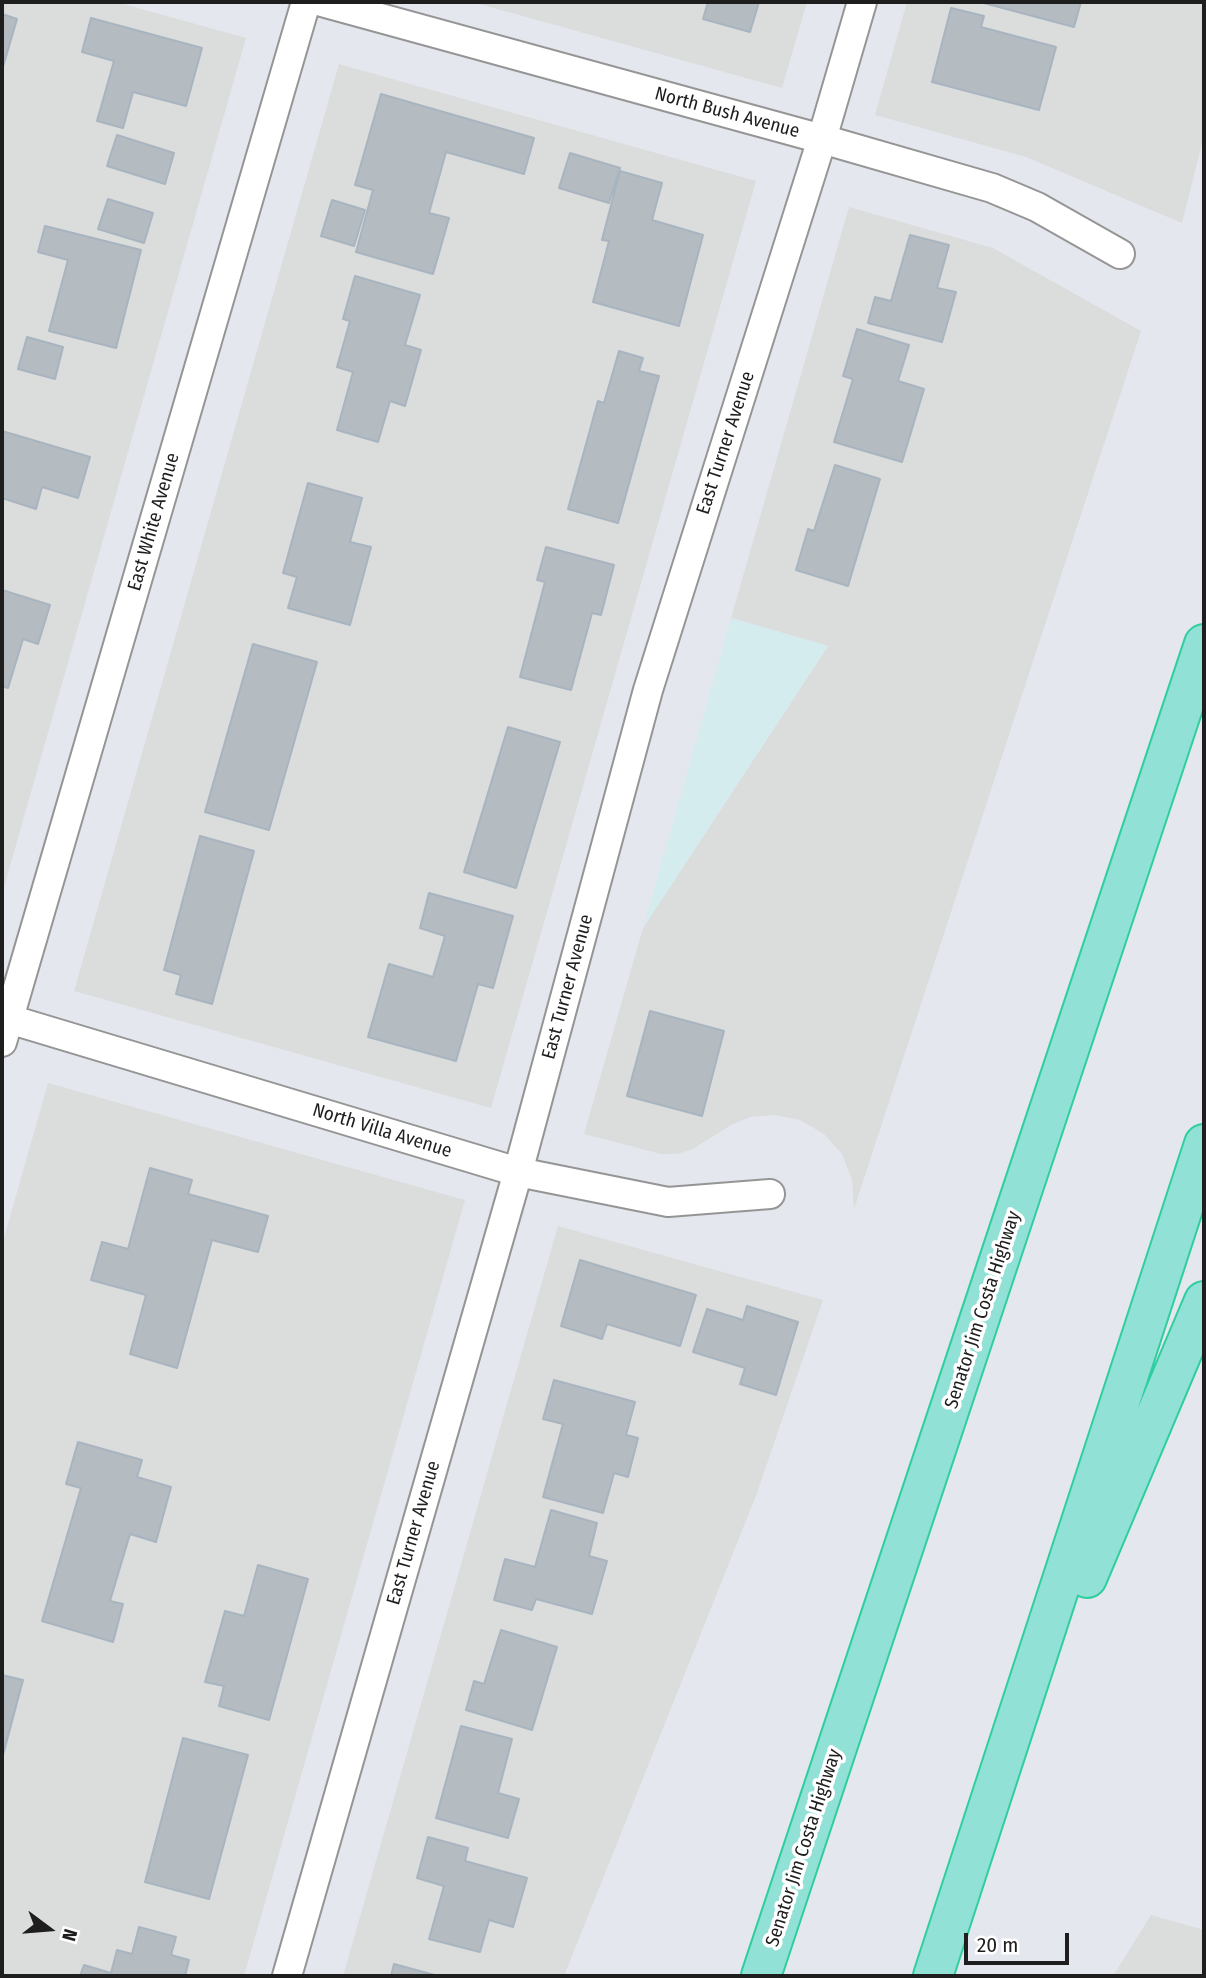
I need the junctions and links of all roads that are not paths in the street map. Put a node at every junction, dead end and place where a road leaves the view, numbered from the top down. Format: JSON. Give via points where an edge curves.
{"nodes":[{"id":1,"x":306,"y":2,"type":"edge"},
{"id":2,"x":322,"y":2,"type":"edge"},
{"id":3,"x":862,"y":2,"type":"edge"},
{"id":4,"x":822,"y":139,"type":"junction"},
{"id":5,"x":1120,"y":254,"type":"dead end"},
{"id":6,"x":1204,"y":644,"type":"edge"},
{"id":7,"x":4,"y":1026,"type":"edge"},
{"id":8,"x":1204,"y":1144,"type":"edge"},
{"id":9,"x":518,"y":1172,"type":"junction"},
{"id":10,"x":770,"y":1194,"type":"dead end"},
{"id":11,"x":1204,"y":1301,"type":"edge"},
{"id":12,"x":986,"y":1815,"type":"junction"},
{"id":13,"x":287,"y":1976,"type":"edge"},
{"id":14,"x":761,"y":1976,"type":"edge"},
{"id":15,"x":933,"y":1976,"type":"edge"}],
"edges":[{"from":1,"to":7,"type":"street","name":"East White Avenue"},
{"from":2,"to":4,"type":"street","name":"North Bush Avenue"},
{"from":3,"to":4,"type":"street","name":"East Turner Avenue"},
{"from":4,"to":5,"type":"street","name":"North Bush Avenue","via":[[992,188],[1037,207]]},
{"from":4,"to":9,"type":"street","name":"East Turner Avenue","via":[[648,690]]},
{"from":6,"to":14,"type":"highway","name":"Senator Jim Costa Highway"},
{"from":7,"to":9,"type":"street","name":"North Villa Avenue"},
{"from":8,"to":12,"type":"highway"},
{"from":9,"to":10,"type":"street","name":"North Villa Avenue","via":[[667,1202]]},
{"from":9,"to":13,"type":"street","name":"East Turner Avenue"},
{"from":11,"to":12,"type":"highway"},
{"from":12,"to":15,"type":"highway"}]}
